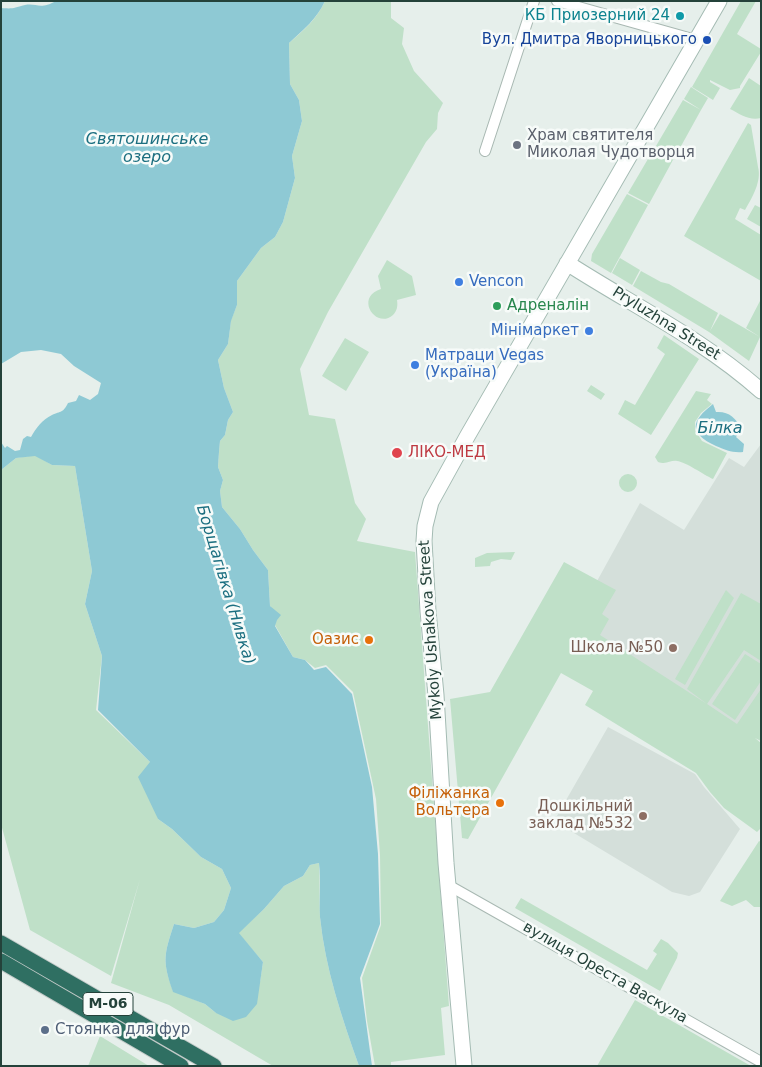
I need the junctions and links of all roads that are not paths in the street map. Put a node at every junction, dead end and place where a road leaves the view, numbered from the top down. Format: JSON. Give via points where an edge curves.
{"nodes":[{"id":1,"x":534,"y":1,"type":"edge"},
{"id":2,"x":557,"y":1,"type":"edge"},
{"id":3,"x":719,"y":1,"type":"edge"},
{"id":4,"x":696,"y":40,"type":"junction"},
{"id":5,"x":485,"y":151,"type":"dead end"},
{"id":6,"x":567,"y":263,"type":"junction"},
{"id":7,"x":761,"y":391,"type":"edge"},
{"id":8,"x":448,"y":885,"type":"junction"},
{"id":9,"x":1,"y":943,"type":"edge"},
{"id":10,"x":1,"y":961,"type":"edge"},
{"id":11,"x":761,"y":1062,"type":"edge"},
{"id":12,"x":180,"y":1066,"type":"edge"},
{"id":13,"x":214,"y":1066,"type":"edge"},
{"id":14,"x":464,"y":1066,"type":"edge"}],
"edges":[{"from":1,"to":5,"type":"street"},
{"from":2,"to":4,"type":"street"},
{"from":3,"to":4,"type":"street","name":"Mykoly Ushakova Street"},
{"from":4,"to":6,"type":"street","name":"Mykoly Ushakova Street"},
{"from":6,"to":7,"type":"street","name":"Pryluzhna Street","via":[[715,354]]},
{"from":6,"to":8,"type":"street","name":"Mykoly Ushakova Street","via":[[435,494],[425,526]]},
{"from":8,"to":11,"type":"street","name":"вулиця Ореста Васкула"},
{"from":8,"to":14,"type":"street","name":"Mykoly Ushakova Street"},
{"from":9,"to":13,"type":"highway","number":"М-06"},
{"from":10,"to":12,"type":"highway","number":"М-06"}]}
